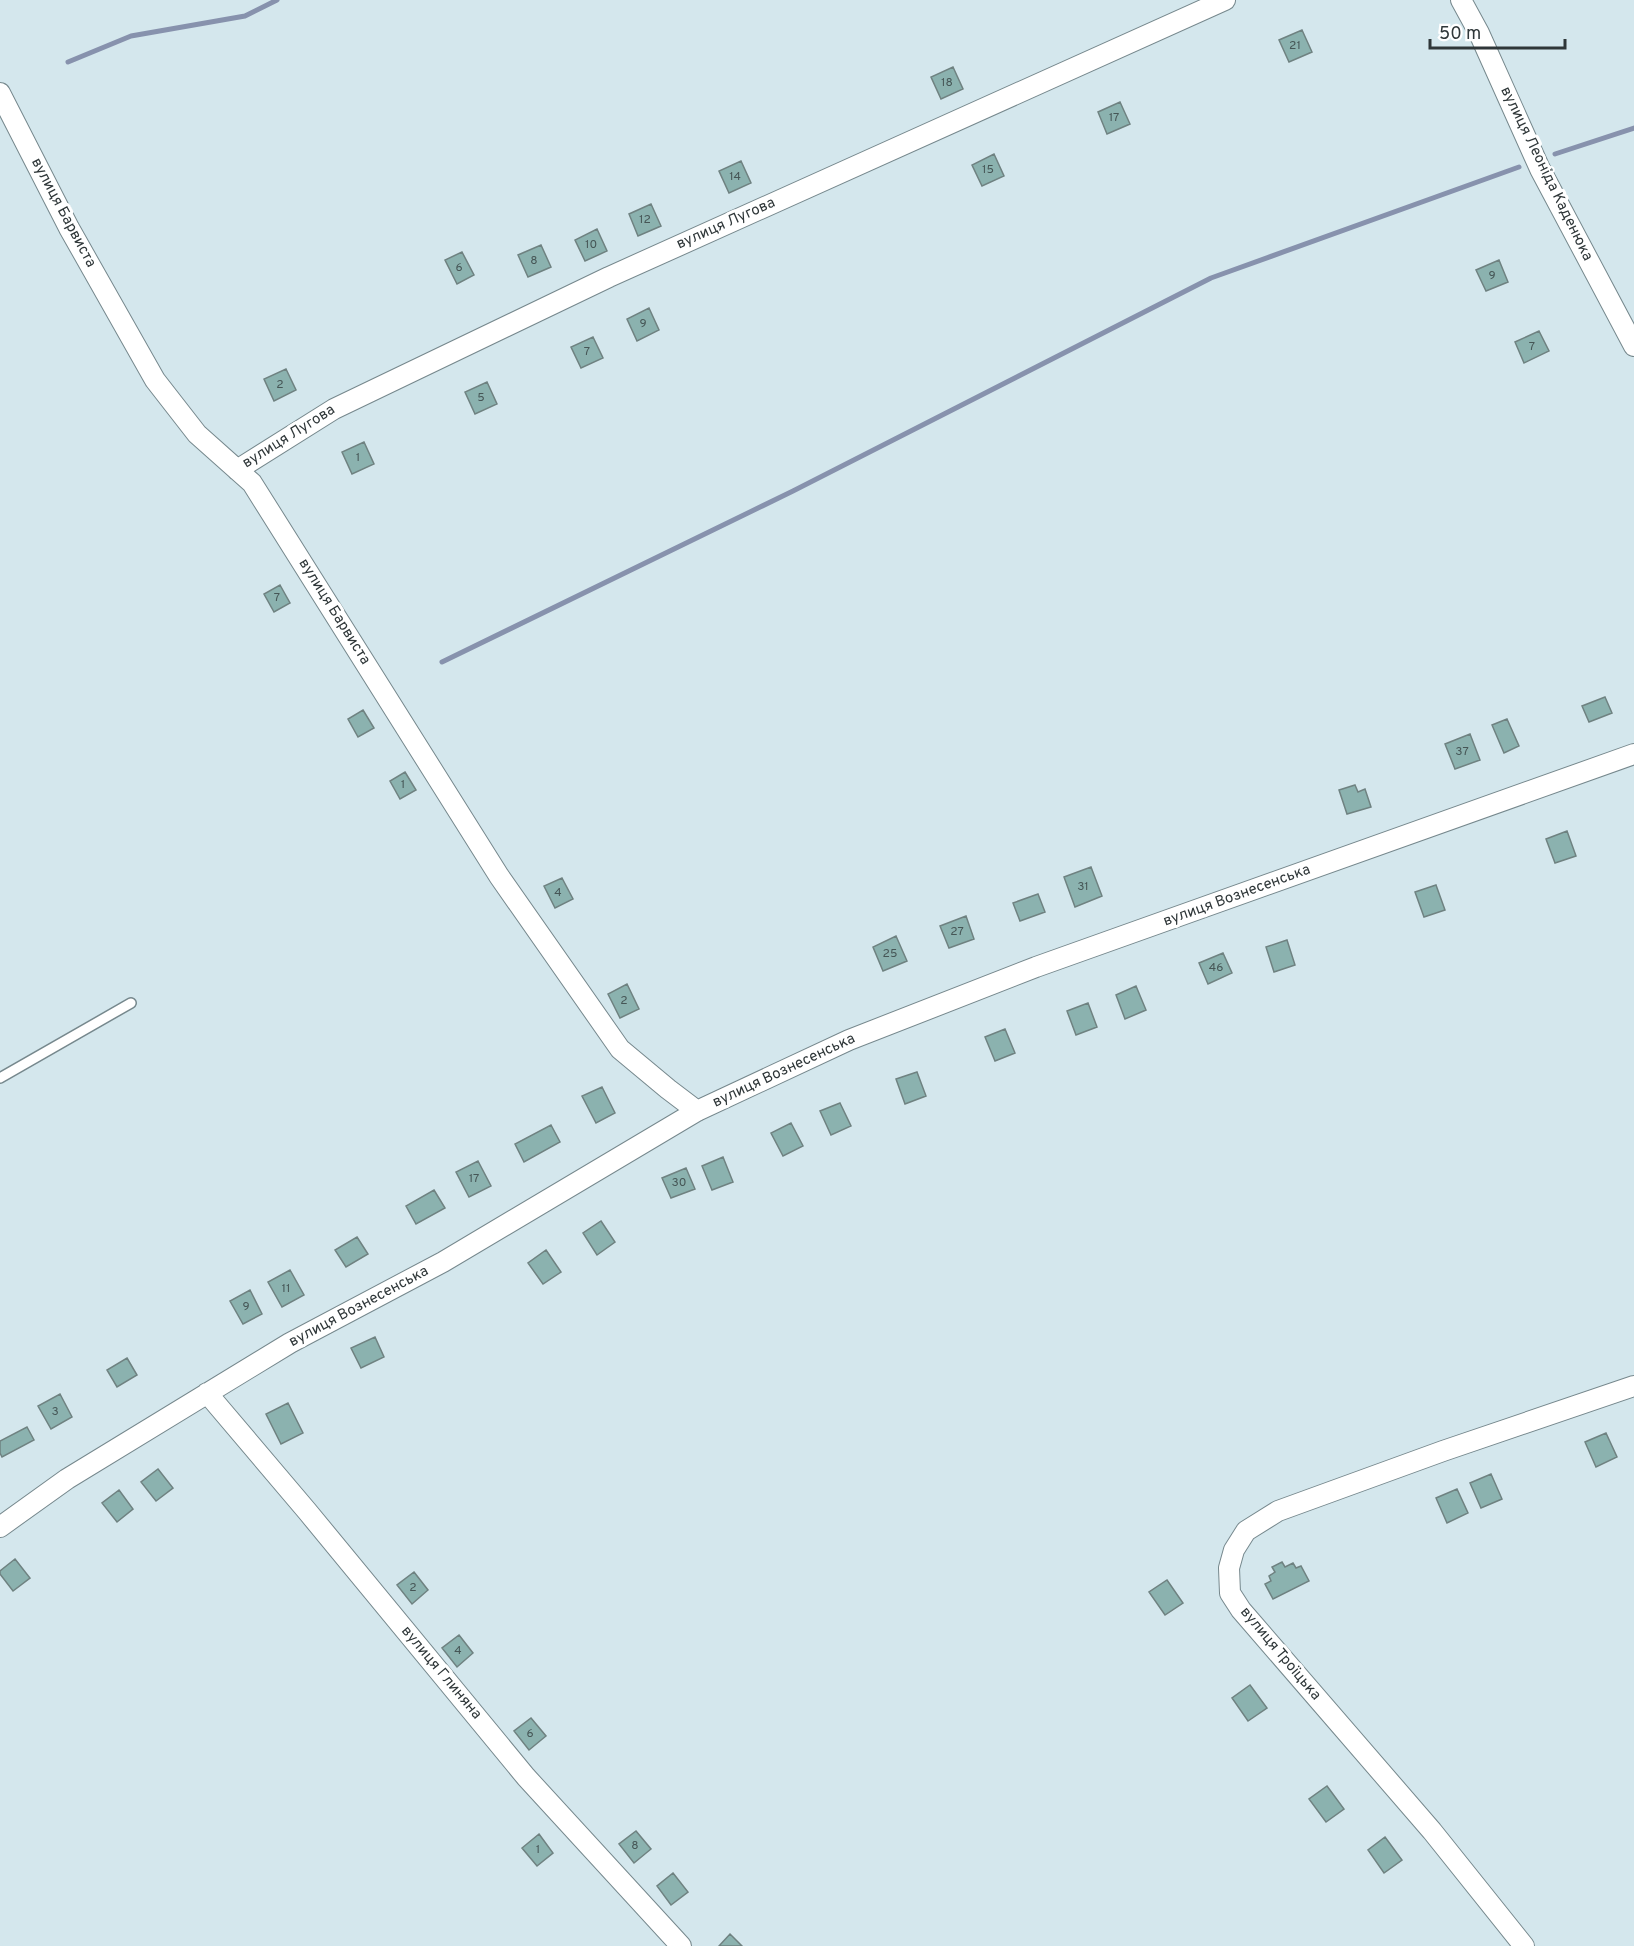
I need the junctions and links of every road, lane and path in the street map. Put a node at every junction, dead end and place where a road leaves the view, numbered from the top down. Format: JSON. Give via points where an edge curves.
{"nodes":[{"id":1,"x":1225,"y":0,"type":"edge"},
{"id":2,"x":1461,"y":0,"type":"edge"},
{"id":3,"x":0,"y":93,"type":"edge"},
{"id":4,"x":1634,"y":346,"type":"edge"},
{"id":5,"x":237,"y":470,"type":"junction"},
{"id":6,"x":1634,"y":754,"type":"edge"},
{"id":7,"x":131,"y":1003,"type":"dead end"},
{"id":8,"x":0,"y":1078,"type":"edge"},
{"id":9,"x":697,"y":1110,"type":"junction"},
{"id":10,"x":1634,"y":1386,"type":"edge"},
{"id":11,"x":207,"y":1393,"type":"junction"},
{"id":12,"x":0,"y":1527,"type":"edge"},
{"id":13,"x":681,"y":1946,"type":"edge"},
{"id":14,"x":1524,"y":1946,"type":"edge"}],
"edges":[{"from":1,"to":5,"type":"street","name":"вулиця Лугова","via":[[609,277],[334,409]]},
{"from":2,"to":4,"type":"street","name":"вулиця Леоніда Каденюка","via":[[1540,169]]},
{"from":3,"to":5,"type":"street","name":"вулиця Барвиста","via":[[69,228],[155,380],[197,434]]},
{"from":5,"to":9,"type":"street","name":"вулиця Барвиста","via":[[252,483],[499,876],[620,1049]]},
{"from":6,"to":9,"type":"street","name":"вулиця Вознесенська","via":[[1036,967],[849,1040]]},
{"from":7,"to":8,"type":"lane"},
{"from":9,"to":11,"type":"street","name":"вулиця Вознесенська","via":[[443,1262]]},
{"from":10,"to":14,"type":"street","name":"вулиця Троїцька","via":[[1278,1510],[1246,1531],[1229,1568],[1230,1593],[1241,1610],[1432,1831]]},
{"from":11,"to":12,"type":"street","name":"вулиця Вознесенська","via":[[67,1479]]},
{"from":11,"to":13,"type":"street","name":"вулиця Глиняна","via":[[526,1777]]}]}
